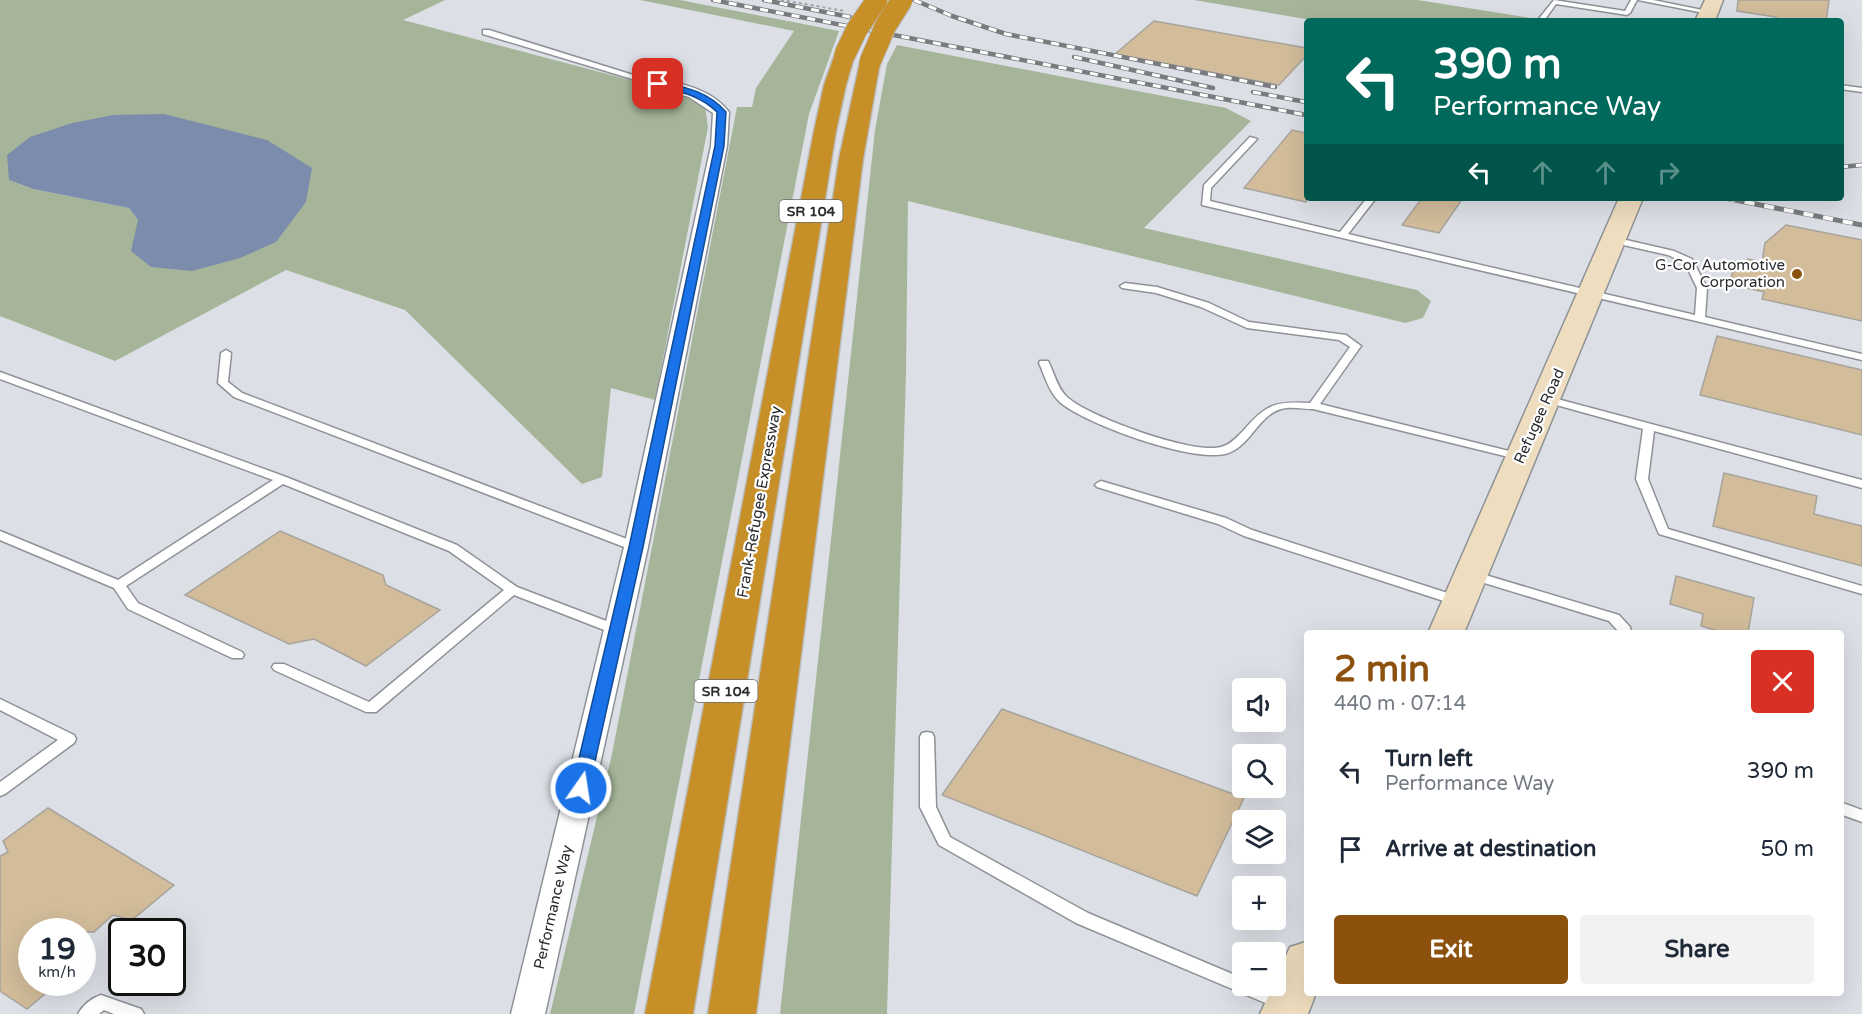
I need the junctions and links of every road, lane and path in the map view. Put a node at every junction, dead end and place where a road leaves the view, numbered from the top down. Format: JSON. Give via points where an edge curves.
{"nodes":[{"id":1,"x":781,"y":0,"type":"edge"},
{"id":2,"x":876,"y":0,"type":"edge"},
{"id":3,"x":902,"y":0,"type":"edge"},
{"id":4,"x":1634,"y":0,"type":"edge"},
{"id":5,"x":1641,"y":0,"type":"edge"},
{"id":6,"x":852,"y":11,"type":"dead end"},
{"id":7,"x":1709,"y":11,"type":"edge"},
{"id":8,"x":1542,"y":18,"type":"edge"},
{"id":9,"x":486,"y":32,"type":"dead end"},
{"id":10,"x":642,"y":79,"type":"joint"},
{"id":11,"x":1844,"y":88,"type":"edge"},
{"id":12,"x":1862,"y":90,"type":"edge"},
{"id":13,"x":1253,"y":139,"type":"dead end"},
{"id":14,"x":1370,"y":201,"type":"edge"},
{"id":15,"x":1630,"y":201,"type":"edge"},
{"id":16,"x":1341,"y":236,"type":"junction"},
{"id":17,"x":1613,"y":240,"type":"junction"},
{"id":18,"x":1125,"y":286,"type":"dead end"},
{"id":19,"x":1591,"y":294,"type":"junction"},
{"id":20,"x":1700,"y":319,"type":"junction"},
{"id":21,"x":226,"y":353,"type":"dead end"},
{"id":22,"x":1862,"y":357,"type":"edge"},
{"id":23,"x":1044,"y":363,"type":"dead end"},
{"id":24,"x":0,"y":375,"type":"edge"},
{"id":25,"x":1546,"y":399,"type":"junction"},
{"id":26,"x":1313,"y":406,"type":"junction"},
{"id":27,"x":1649,"y":426,"type":"junction"},
{"id":28,"x":1521,"y":457,"type":"junction"},
{"id":29,"x":282,"y":479,"type":"junction"},
{"id":30,"x":1862,"y":484,"type":"edge"},
{"id":31,"x":1101,"y":485,"type":"dead end"},
{"id":32,"x":0,"y":535,"type":"edge"},
{"id":33,"x":636,"y":547,"type":"junction"},
{"id":34,"x":119,"y":585,"type":"junction"},
{"id":35,"x":1465,"y":588,"type":"junction"},
{"id":36,"x":512,"y":590,"type":"junction"},
{"id":37,"x":1862,"y":590,"type":"edge"},
{"id":38,"x":617,"y":630,"type":"junction"},
{"id":39,"x":1447,"y":630,"type":"edge"},
{"id":40,"x":1624,"y":630,"type":"edge"},
{"id":41,"x":237,"y":655,"type":"dead end"},
{"id":42,"x":279,"y":667,"type":"dead end"},
{"id":43,"x":0,"y":704,"type":"edge"},
{"id":44,"x":927,"y":737,"type":"dead end"},
{"id":45,"x":0,"y":790,"type":"edge"},
{"id":46,"x":1844,"y":809,"type":"edge"},
{"id":47,"x":1862,"y":816,"type":"edge"},
{"id":48,"x":1304,"y":966,"type":"edge"},
{"id":49,"x":1286,"y":1010,"type":"edge"},
{"id":50,"x":87,"y":1014,"type":"edge"},
{"id":51,"x":135,"y":1014,"type":"edge"},
{"id":52,"x":528,"y":1014,"type":"edge"},
{"id":53,"x":669,"y":1014,"type":"edge"},
{"id":54,"x":732,"y":1014,"type":"edge"}],
"edges":[{"from":1,"to":6,"type":"path"},
{"from":2,"to":53,"type":"highway","name":"Frank-Refugee Expressway","number":"SR 104","bridge":true,"via":[[845,54],[825,131]]},
{"from":3,"to":54,"type":"highway","number":"SR 104","bridge":true,"via":[[870,62],[851,159]]},
{"from":4,"to":8,"type":"lane","via":[[1627,13],[1554,2]]},
{"from":5,"to":7,"type":"lane"},
{"from":9,"to":10,"type":"lane"},
{"from":10,"to":33,"type":"street","name":"Performance Way","via":[[692,92],[710,100],[721,112],[719,146]]},
{"from":11,"to":12,"type":"lane"},
{"from":13,"to":16,"type":"lane","via":[[1207,187],[1204,202]]},
{"from":14,"to":16,"type":"lane"},
{"from":15,"to":17,"type":"main road","name":"Refugee Road"},
{"from":16,"to":19,"type":"lane"},
{"from":17,"to":19,"type":"main road","name":"Refugee Road"},
{"from":17,"to":20,"type":"lane","via":[[1689,261],[1702,288]]},
{"from":18,"to":26,"type":"lane","via":[[1205,304],[1247,325],[1342,337],[1356,346]]},
{"from":19,"to":20,"type":"lane"},
{"from":19,"to":25,"type":"main road","name":"Refugee Road"},
{"from":20,"to":22,"type":"lane"},
{"from":21,"to":33,"type":"lane","via":[[223,383],[238,395]]},
{"from":23,"to":26,"type":"lane","via":[[1057,390],[1075,408],[1193,451],[1222,452],[1235,446],[1266,412],[1277,407]]},
{"from":24,"to":29,"type":"lane"},
{"from":25,"to":27,"type":"lane"},
{"from":25,"to":28,"type":"main road","name":"Refugee Road"},
{"from":26,"to":28,"type":"lane"},
{"from":27,"to":30,"type":"lane"},
{"from":27,"to":37,"type":"lane","via":[[1642,479],[1663,531]]},
{"from":28,"to":35,"type":"main road","name":"Refugee Road"},
{"from":29,"to":34,"type":"lane"},
{"from":29,"to":36,"type":"lane","via":[[453,548]]},
{"from":31,"to":35,"type":"lane","via":[[1222,521],[1248,533]]},
{"from":32,"to":34,"type":"lane"},
{"from":33,"to":38,"type":"street","name":"Performance Way"},
{"from":34,"to":41,"type":"lane","via":[[133,606]]},
{"from":35,"to":39,"type":"main road","name":"Refugee Road"},
{"from":35,"to":40,"type":"lane","via":[[1614,618]]},
{"from":36,"to":38,"type":"lane"},
{"from":36,"to":42,"type":"lane","via":[[371,708]]},
{"from":38,"to":52,"type":"street","name":"Performance Way"},
{"from":43,"to":45,"type":"lane","via":[[69,739]]},
{"from":44,"to":49,"type":"lane","via":[[928,807],[944,841],[1082,918]]},
{"from":46,"to":47,"type":"lane"},
{"from":48,"to":49,"type":"main road"},
{"from":50,"to":51,"type":"lane","via":[[101,1002]]}]}
